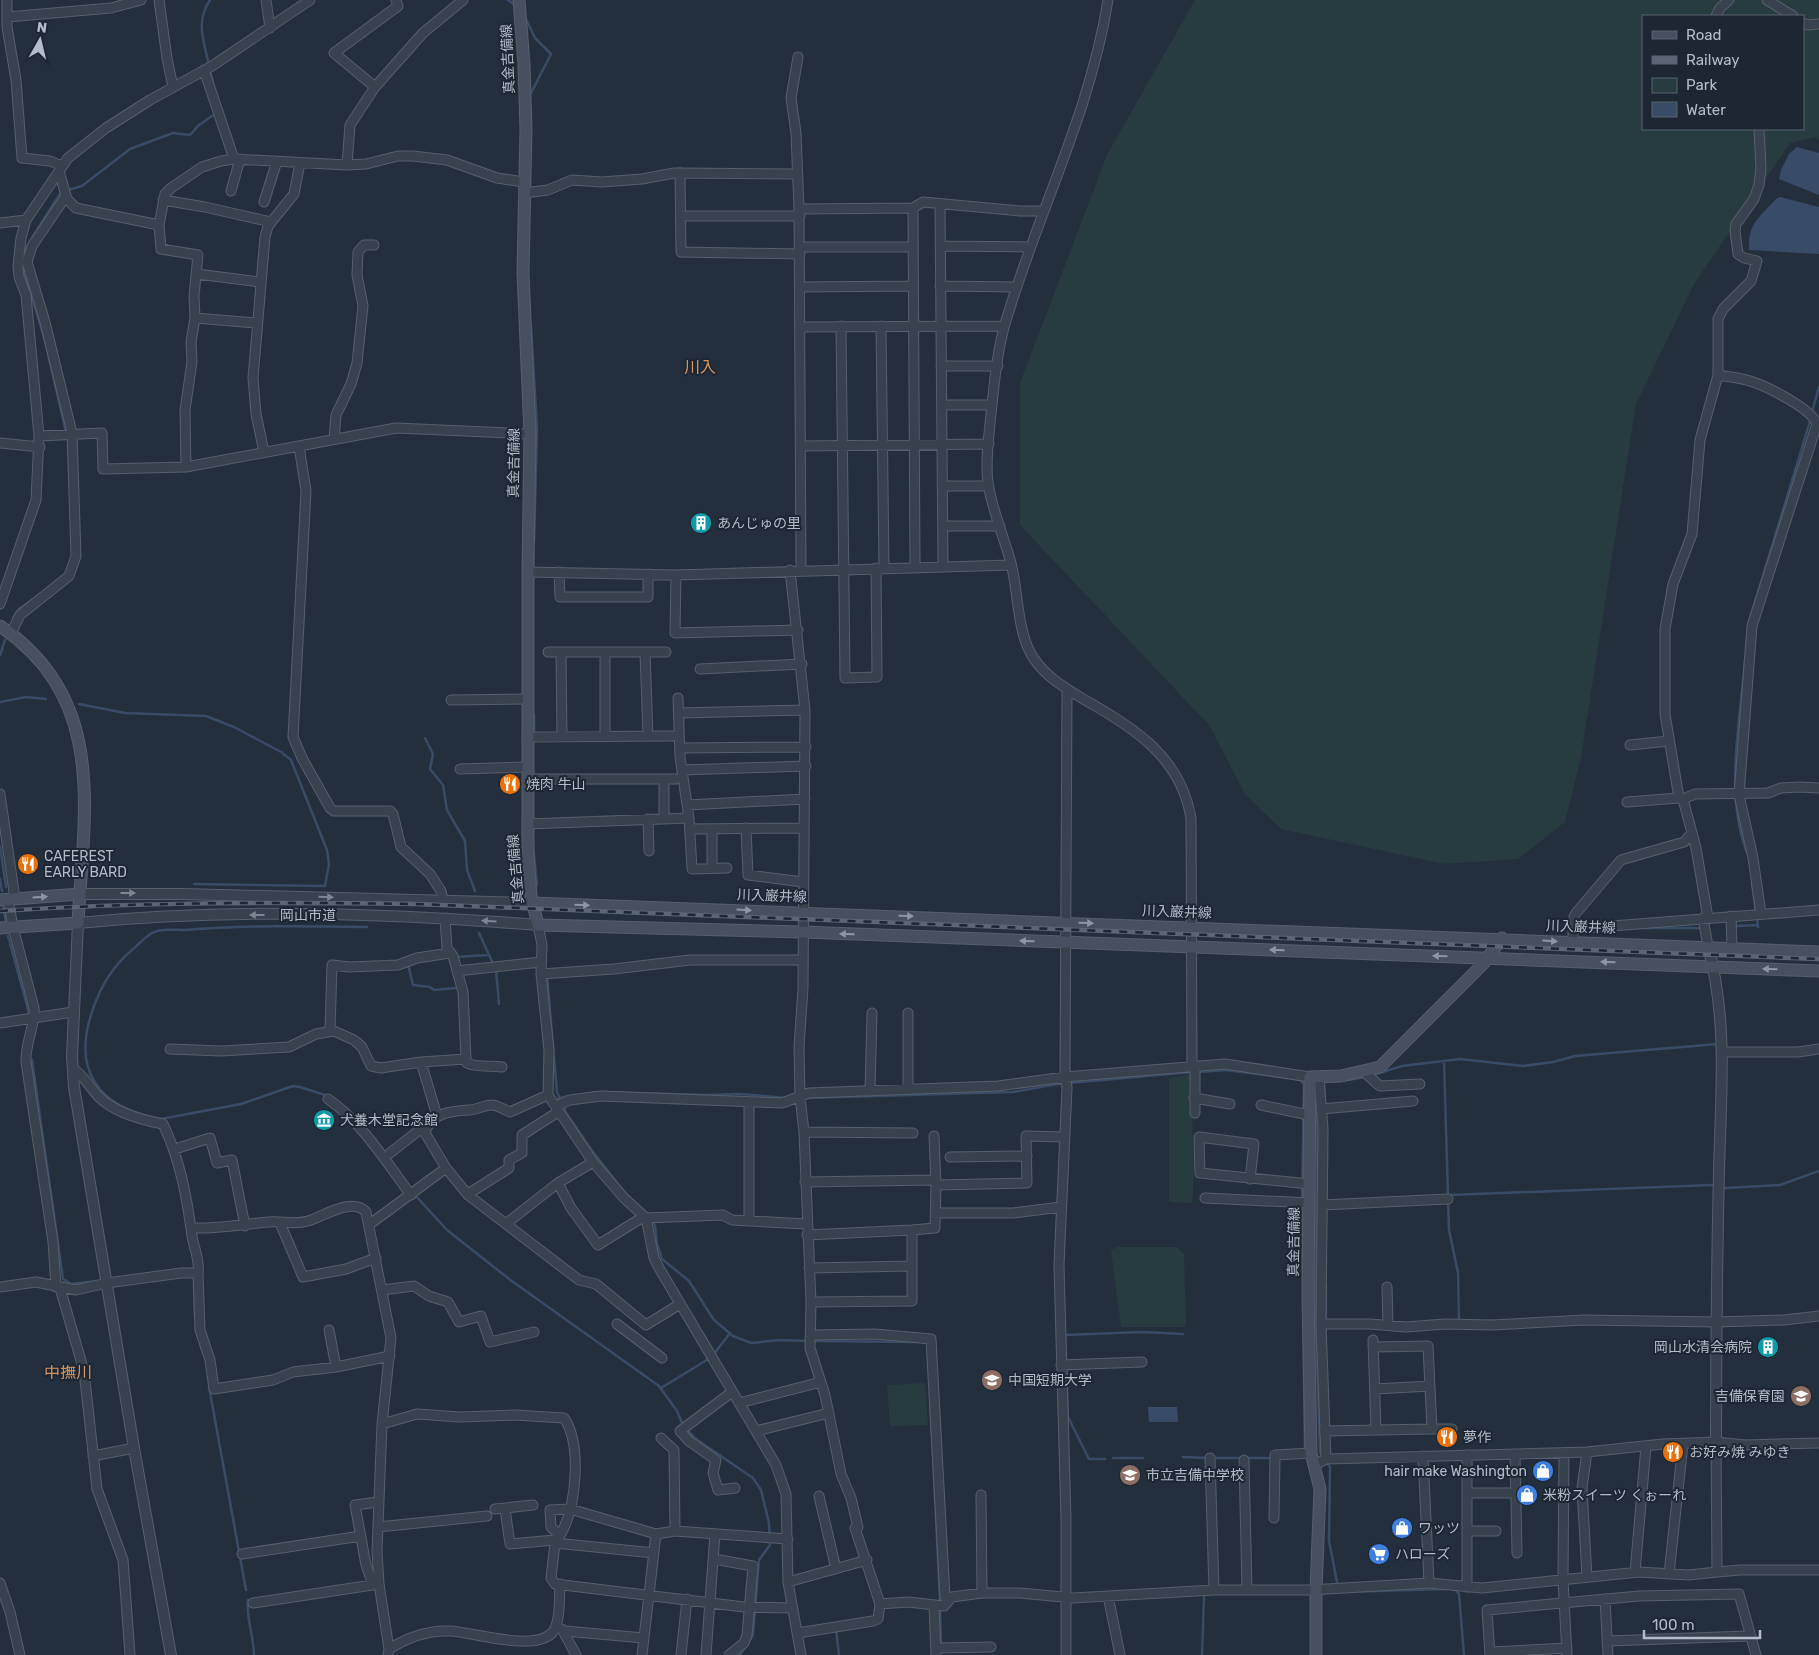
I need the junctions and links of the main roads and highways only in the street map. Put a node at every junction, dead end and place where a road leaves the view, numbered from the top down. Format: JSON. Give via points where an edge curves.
{"nodes":[{"id":1,"x":520,"y":1,"type":"edge"},
{"id":2,"x":0,"y":626,"type":"edge"},
{"id":3,"x":80,"y":894,"type":"junction"},
{"id":4,"x":8,"y":900,"type":"edge"},
{"id":5,"x":533,"y":903,"type":"junction"},
{"id":6,"x":0,"y":928,"type":"edge"},
{"id":7,"x":1502,"y":938,"type":"junction"},
{"id":8,"x":1819,"y":952,"type":"edge"},
{"id":9,"x":1488,"y":958,"type":"junction"},
{"id":10,"x":1819,"y":970,"type":"edge"},
{"id":11,"x":1316,"y":1655,"type":"edge"}],
"edges":[{"from":1,"to":5,"type":"main road","name":"真金吉備線","via":[[527,190],[523,273],[532,572],[527,699],[532,737],[528,855]]},
{"from":2,"to":3,"type":"main road","via":[[38,658],[55,681],[78,734],[84,786]]},
{"from":4,"to":3,"type":"main road","one_way":true},
{"from":3,"to":6,"type":"main road","via":[[78,923]]},
{"from":5,"to":7,"type":"main road","name":"川入巌井線","one_way":true},
{"from":9,"to":5,"type":"main road","name":"真金吉備線","one_way":true,"via":[[538,925]]},
{"from":7,"to":8,"type":"main road","name":"川入巌井線","one_way":true},
{"from":7,"to":9,"type":"main road"},
{"from":10,"to":9,"type":"main road","one_way":true},
{"from":9,"to":11,"type":"main road","name":"真金吉備線","via":[[1380,1066],[1367,1075],[1314,1077],[1305,1114],[1305,1183],[1315,1204],[1308,1297],[1307,1454],[1322,1461]]}]}
